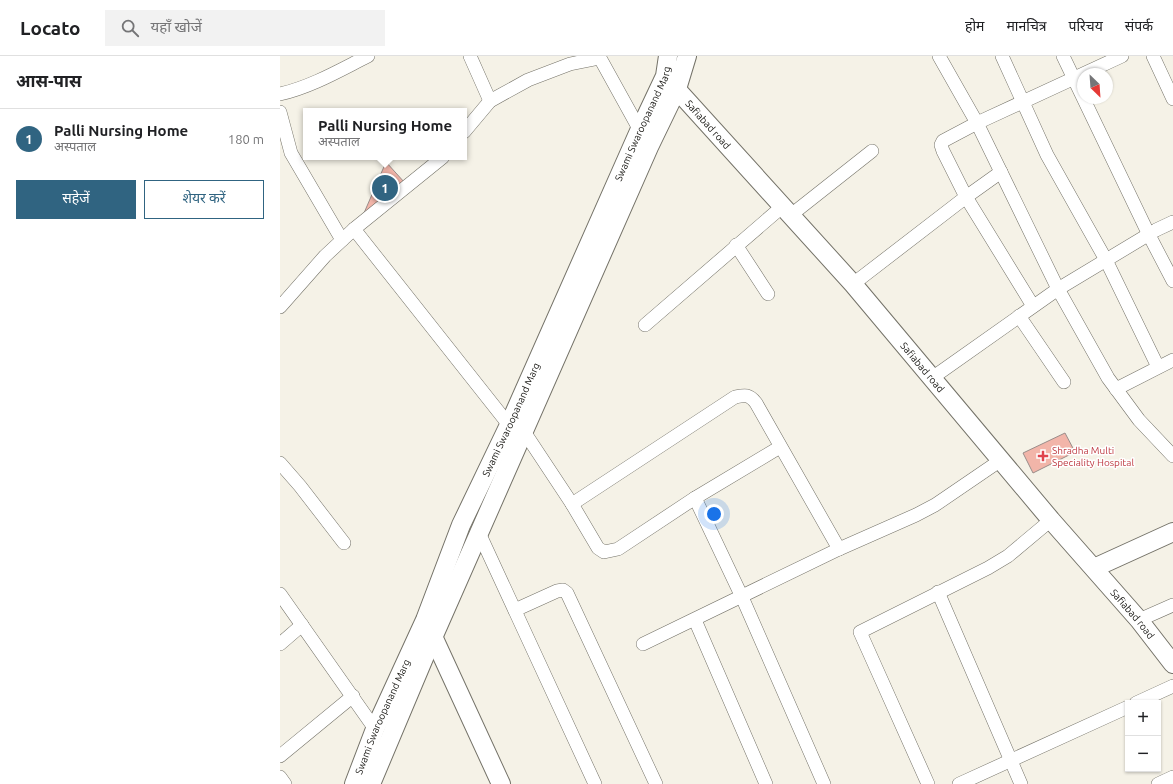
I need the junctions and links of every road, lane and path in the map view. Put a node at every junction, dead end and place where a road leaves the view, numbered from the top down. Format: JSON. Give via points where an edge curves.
{"nodes":[{"id":1,"x":368,"y":56,"type":"edge"},
{"id":2,"x":470,"y":56,"type":"edge"},
{"id":3,"x":668,"y":56,"type":"edge"},
{"id":4,"x":687,"y":56,"type":"edge"},
{"id":5,"x":939,"y":56,"type":"edge"},
{"id":6,"x":1002,"y":56,"type":"edge"},
{"id":7,"x":1063,"y":56,"type":"edge"},
{"id":8,"x":1122,"y":56,"type":"edge"},
{"id":9,"x":1153,"y":56,"type":"edge"},
{"id":10,"x":600,"y":57,"type":"edge"},
{"id":11,"x":665,"y":76,"type":"junction"},
{"id":12,"x":1074,"y":78,"type":"junction"},
{"id":13,"x":677,"y":89,"type":"junction"},
{"id":14,"x":280,"y":94,"type":"edge"},
{"id":15,"x":1173,"y":99,"type":"edge"},
{"id":16,"x":490,"y":101,"type":"junction"},
{"id":17,"x":1023,"y":101,"type":"junction"},
{"id":18,"x":280,"y":112,"type":"edge"},
{"id":19,"x":977,"y":122,"type":"junction"},
{"id":20,"x":467,"y":128,"type":"edge"},
{"id":21,"x":640,"y":129,"type":"junction"},
{"id":22,"x":649,"y":146,"type":"junction"},
{"id":23,"x":872,"y":152,"type":"dead end"},
{"id":24,"x":439,"y":160,"type":"edge"},
{"id":25,"x":1001,"y":172,"type":"junction"},
{"id":26,"x":966,"y":197,"type":"junction"},
{"id":27,"x":787,"y":211,"type":"junction"},
{"id":28,"x":1173,"y":222,"type":"edge"},
{"id":29,"x":354,"y":228,"type":"junction"},
{"id":30,"x":1148,"y":235,"type":"junction"},
{"id":31,"x":342,"y":240,"type":"junction"},
{"id":32,"x":736,"y":245,"type":"junction"},
{"id":33,"x":1106,"y":260,"type":"junction"},
{"id":34,"x":1173,"y":281,"type":"edge"},
{"id":35,"x":853,"y":284,"type":"junction"},
{"id":36,"x":1058,"y":289,"type":"junction"},
{"id":37,"x":768,"y":294,"type":"dead end"},
{"id":38,"x":1033,"y":306,"type":"junction"},
{"id":39,"x":280,"y":307,"type":"edge"},
{"id":40,"x":1019,"y":316,"type":"junction"},
{"id":41,"x":645,"y":325,"type":"dead end"},
{"id":42,"x":1173,"y":360,"type":"edge"},
{"id":43,"x":1158,"y":368,"type":"junction"},
{"id":44,"x":932,"y":378,"type":"junction"},
{"id":45,"x":1064,"y":382,"type":"dead end"},
{"id":46,"x":1116,"y":389,"type":"junction"},
{"id":47,"x":517,"y":429,"type":"junction"},
{"id":48,"x":1168,"y":444,"type":"edge"},
{"id":49,"x":780,"y":447,"type":"junction"},
{"id":50,"x":1173,"y":456,"type":"edge"},
{"id":51,"x":1001,"y":460,"type":"junction"},
{"id":52,"x":280,"y":463,"type":"edge"},
{"id":53,"x":695,"y":498,"type":"junction"},
{"id":54,"x":572,"y":504,"type":"junction"},
{"id":55,"x":1051,"y":520,"type":"junction"},
{"id":56,"x":1173,"y":532,"type":"edge"},
{"id":57,"x":480,"y":535,"type":"junction"},
{"id":58,"x":344,"y":543,"type":"dead end"},
{"id":59,"x":840,"y":549,"type":"junction"},
{"id":60,"x":1094,"y":568,"type":"junction"},
{"id":61,"x":938,"y":592,"type":"junction"},
{"id":62,"x":280,"y":594,"type":"edge"},
{"id":63,"x":742,"y":597,"type":"junction"},
{"id":64,"x":1173,"y":605,"type":"edge"},
{"id":65,"x":515,"y":610,"type":"junction"},
{"id":66,"x":425,"y":620,"type":"junction"},
{"id":67,"x":695,"y":620,"type":"junction"},
{"id":68,"x":1139,"y":620,"type":"junction"},
{"id":69,"x":302,"y":625,"type":"junction"},
{"id":70,"x":434,"y":638,"type":"junction"},
{"id":71,"x":280,"y":644,"type":"edge"},
{"id":72,"x":643,"y":644,"type":"dead end"},
{"id":73,"x":1173,"y":664,"type":"edge"},
{"id":74,"x":1173,"y":686,"type":"edge"},
{"id":75,"x":353,"y":696,"type":"junction"},
{"id":76,"x":1143,"y":700,"type":"edge"},
{"id":77,"x":1125,"y":708,"type":"edge"},
{"id":78,"x":375,"y":729,"type":"junction"},
{"id":79,"x":280,"y":756,"type":"edge"},
{"id":80,"x":1011,"y":760,"type":"junction"},
{"id":81,"x":280,"y":777,"type":"edge"},
{"id":82,"x":1173,"y":777,"type":"edge"},
{"id":83,"x":374,"y":782,"type":"edge"},
{"id":84,"x":285,"y":784,"type":"edge"},
{"id":85,"x":354,"y":784,"type":"edge"},
{"id":86,"x":500,"y":784,"type":"edge"},
{"id":87,"x":595,"y":784,"type":"edge"},
{"id":88,"x":656,"y":784,"type":"edge"},
{"id":89,"x":766,"y":784,"type":"edge"},
{"id":90,"x":824,"y":784,"type":"edge"},
{"id":91,"x":928,"y":784,"type":"edge"},
{"id":92,"x":958,"y":784,"type":"edge"},
{"id":93,"x":1021,"y":784,"type":"edge"},
{"id":94,"x":1158,"y":784,"type":"edge"}],
"edges":[{"from":1,"to":14,"type":"street","via":[[313,83]]},
{"from":2,"to":16,"type":"street"},
{"from":3,"to":11,"type":"street","name":"Swami Swaroopanand Marg"},
{"from":4,"to":13,"type":"street","name":"Swami Swaroopanand Marg"},
{"from":5,"to":19,"type":"street"},
{"from":6,"to":17,"type":"street"},
{"from":7,"to":12,"type":"street"},
{"from":8,"to":12,"type":"street"},
{"from":9,"to":15,"type":"street"},
{"from":10,"to":16,"type":"street","via":[[551,70]]},
{"from":10,"to":21,"type":"street"},
{"from":11,"to":13,"type":"street","name":"Safiabad road"},
{"from":11,"to":21,"type":"street","name":"Swami Swaroopanand Marg"},
{"from":12,"to":17,"type":"street"},
{"from":12,"to":30,"type":"street"},
{"from":13,"to":22,"type":"street","name":"Swami Swaroopanand Marg"},
{"from":13,"to":27,"type":"street","name":"Safiabad road"},
{"from":16,"to":20,"type":"street"},
{"from":17,"to":19,"type":"street"},
{"from":17,"to":33,"type":"street","via":[[1047,155]]},
{"from":18,"to":31,"type":"street","via":[[291,153]]},
{"from":19,"to":25,"type":"street"},
{"from":19,"to":26,"type":"street","via":[[948,137],[941,145]]},
{"from":21,"to":22,"type":"street"},
{"from":21,"to":47,"type":"street","name":"Swami Swaroopanand Marg"},
{"from":22,"to":47,"type":"street","name":"Swami Swaroopanand Marg"},
{"from":23,"to":27,"type":"street"},
{"from":24,"to":29,"type":"street"},
{"from":25,"to":26,"type":"street"},
{"from":25,"to":36,"type":"street"},
{"from":26,"to":35,"type":"street"},
{"from":26,"to":38,"type":"street"},
{"from":27,"to":32,"type":"street"},
{"from":27,"to":35,"type":"street","name":"Safiabad road"},
{"from":28,"to":30,"type":"street"},
{"from":29,"to":31,"type":"street"},
{"from":29,"to":47,"type":"street"},
{"from":30,"to":33,"type":"street"},
{"from":30,"to":34,"type":"street"},
{"from":31,"to":39,"type":"street"},
{"from":32,"to":37,"type":"street"},
{"from":32,"to":41,"type":"street"},
{"from":33,"to":36,"type":"street"},
{"from":33,"to":43,"type":"street"},
{"from":35,"to":44,"type":"street","name":"Safiabad road"},
{"from":36,"to":38,"type":"street"},
{"from":36,"to":46,"type":"street"},
{"from":38,"to":40,"type":"street"},
{"from":40,"to":44,"type":"street"},
{"from":40,"to":45,"type":"street"},
{"from":42,"to":43,"type":"street"},
{"from":43,"to":46,"type":"street"},
{"from":44,"to":51,"type":"street","name":"Safiabad road"},
{"from":46,"to":48,"type":"street","via":[[1139,420]]},
{"from":47,"to":54,"type":"street"},
{"from":47,"to":57,"type":"street","name":"Swami Swaroopanand Marg"},
{"from":47,"to":66,"type":"street","name":"Swami Swaroopanand Marg","via":[[461,525]]},
{"from":48,"to":50,"type":"street"},
{"from":49,"to":53,"type":"street"},
{"from":49,"to":54,"type":"street","via":[[751,396],[735,397]]},
{"from":49,"to":59,"type":"street"},
{"from":51,"to":55,"type":"street","name":"Safiabad road"},
{"from":51,"to":59,"type":"street","via":[[935,506]]},
{"from":52,"to":58,"type":"street"},
{"from":53,"to":54,"type":"street","via":[[618,549],[604,552],[598,548]]},
{"from":53,"to":63,"type":"street"},
{"from":55,"to":60,"type":"street","name":"Safiabad road"},
{"from":55,"to":61,"type":"street","via":[[1008,556]]},
{"from":56,"to":60,"type":"street"},
{"from":57,"to":65,"type":"street"},
{"from":57,"to":70,"type":"street","name":"Swami Swaroopanand Marg"},
{"from":59,"to":63,"type":"street"},
{"from":60,"to":68,"type":"street","name":"Safiabad road"},
{"from":61,"to":80,"type":"street"},
{"from":61,"to":91,"type":"street","via":[[860,632]]},
{"from":62,"to":69,"type":"street"},
{"from":63,"to":67,"type":"street"},
{"from":63,"to":90,"type":"street"},
{"from":64,"to":68,"type":"street"},
{"from":65,"to":87,"type":"street"},
{"from":65,"to":88,"type":"street","via":[[557,591],[563,590],[567,594]]},
{"from":66,"to":70,"type":"street"},
{"from":66,"to":78,"type":"street","name":"Swami Swaroopanand Marg"},
{"from":67,"to":72,"type":"street"},
{"from":67,"to":89,"type":"street"},
{"from":68,"to":73,"type":"street","name":"Safiabad road"},
{"from":69,"to":71,"type":"street"},
{"from":69,"to":75,"type":"street"},
{"from":70,"to":83,"type":"street","name":"Swami Swaroopanand Marg"},
{"from":70,"to":86,"type":"street"},
{"from":74,"to":76,"type":"street"},
{"from":75,"to":78,"type":"street"},
{"from":75,"to":79,"type":"street"},
{"from":77,"to":80,"type":"street"},
{"from":78,"to":85,"type":"street","name":"Swami Swaroopanand Marg"},
{"from":80,"to":92,"type":"street"},
{"from":80,"to":93,"type":"street"},
{"from":81,"to":84,"type":"street"},
{"from":82,"to":94,"type":"street"}]}
